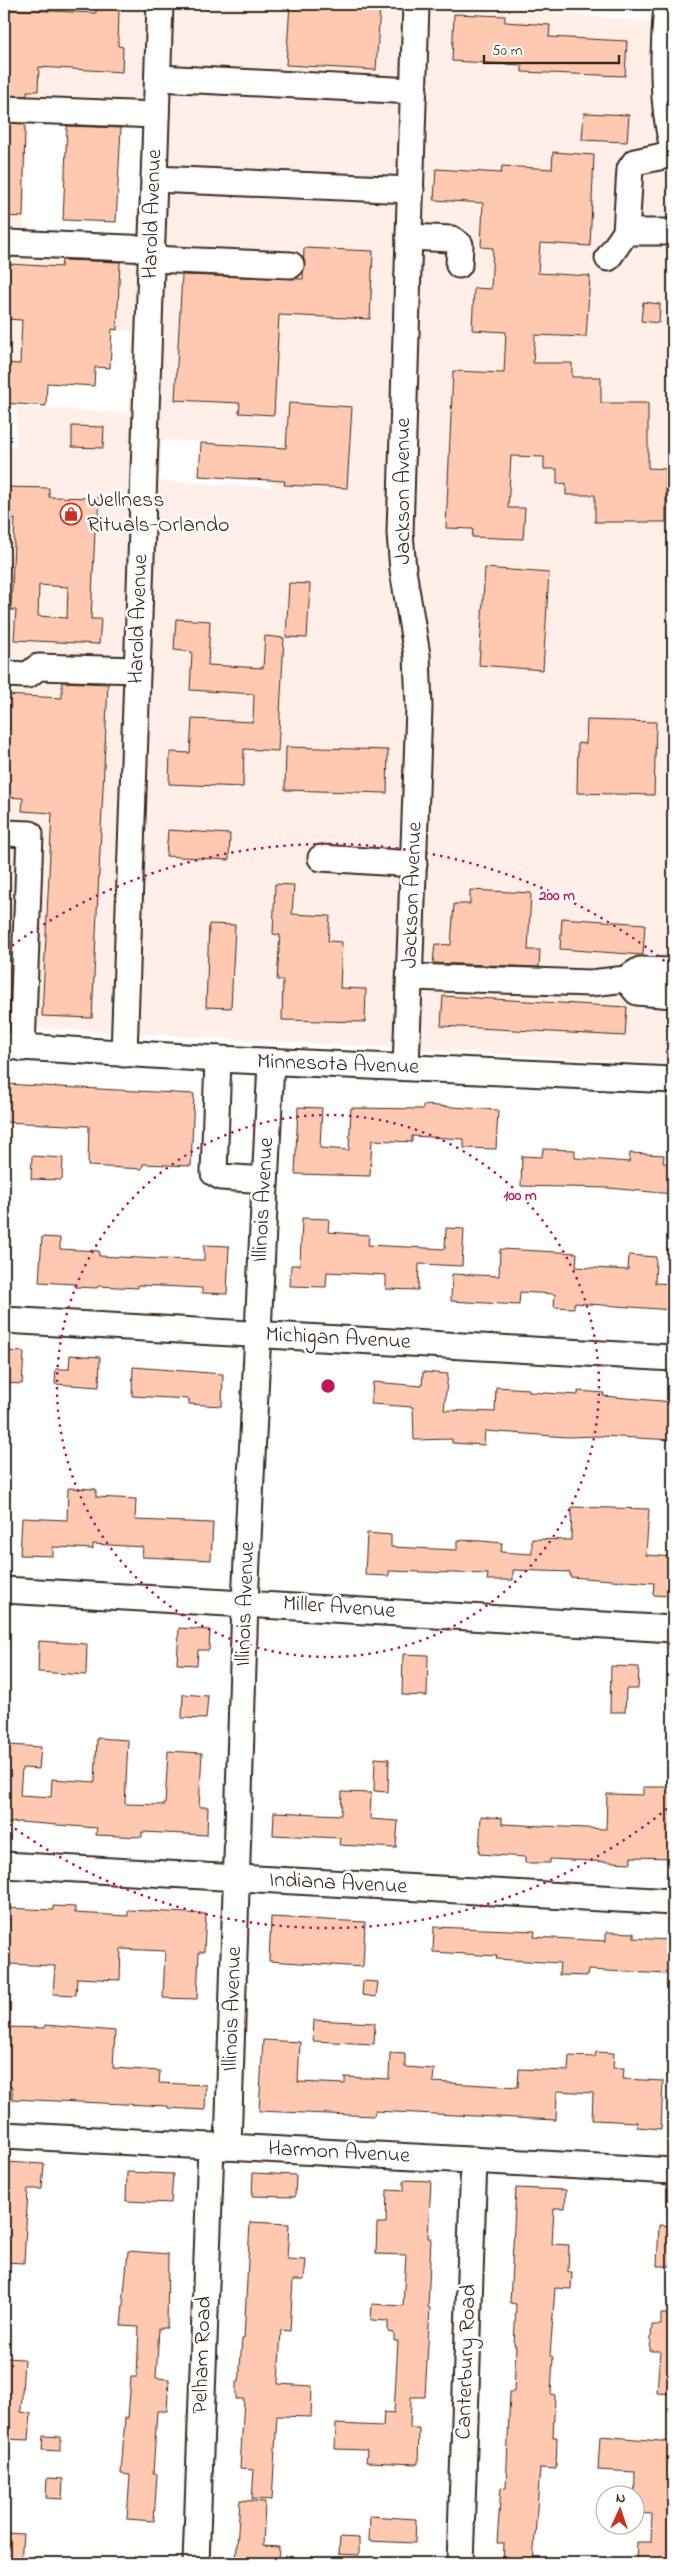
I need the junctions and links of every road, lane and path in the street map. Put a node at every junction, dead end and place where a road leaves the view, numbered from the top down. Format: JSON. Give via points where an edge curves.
{"nodes":[{"id":1,"x":160,"y":4,"type":"edge"},
{"id":2,"x":416,"y":4,"type":"edge"},
{"id":3,"x":667,"y":4,"type":"edge"},
{"id":4,"x":158,"y":78,"type":"junction"},
{"id":5,"x":414,"y":91,"type":"junction"},
{"id":6,"x":668,"y":94,"type":"edge"},
{"id":7,"x":4,"y":109,"type":"edge"},
{"id":8,"x":156,"y":115,"type":"junction"},
{"id":9,"x":673,"y":148,"type":"edge"},
{"id":10,"x":673,"y":154,"type":"edge"},
{"id":11,"x":154,"y":179,"type":"junction"},
{"id":12,"x":410,"y":190,"type":"junction"},
{"id":13,"x":626,"y":232,"type":"junction"},
{"id":14,"x":673,"y":232,"type":"edge"},
{"id":15,"x":409,"y":237,"type":"junction"},
{"id":16,"x":5,"y":245,"type":"edge"},
{"id":17,"x":152,"y":254,"type":"junction"},
{"id":18,"x":608,"y":258,"type":"dead end"},
{"id":19,"x":291,"y":265,"type":"dead end"},
{"id":20,"x":459,"y":265,"type":"dead end"},
{"id":21,"x":137,"y":670,"type":"junction"},
{"id":22,"x":16,"y":674,"type":"edge"},
{"id":23,"x":4,"y":833,"type":"edge"},
{"id":24,"x":321,"y":858,"type":"dead end"},
{"id":25,"x":414,"y":864,"type":"junction"},
{"id":26,"x":673,"y":972,"type":"edge"},
{"id":27,"x":410,"y":977,"type":"junction"},
{"id":28,"x":626,"y":979,"type":"junction"},
{"id":29,"x":673,"y":995,"type":"edge"},
{"id":30,"x":13,"y":1047,"type":"edge"},
{"id":31,"x":124,"y":1054,"type":"junction"},
{"id":32,"x":218,"y":1059,"type":"junction"},
{"id":33,"x":271,"y":1062,"type":"junction"},
{"id":34,"x":406,"y":1067,"type":"junction"},
{"id":35,"x":673,"y":1080,"type":"edge"},
{"id":36,"x":265,"y":1180,"type":"junction"},
{"id":37,"x":4,"y":1320,"type":"edge"},
{"id":38,"x":258,"y":1335,"type":"junction"},
{"id":39,"x":673,"y":1358,"type":"edge"},
{"id":40,"x":4,"y":1590,"type":"edge"},
{"id":41,"x":245,"y":1602,"type":"junction"},
{"id":42,"x":673,"y":1629,"type":"edge"},
{"id":43,"x":4,"y":1865,"type":"edge"},
{"id":44,"x":238,"y":1878,"type":"junction"},
{"id":45,"x":673,"y":1902,"type":"edge"},
{"id":46,"x":4,"y":2135,"type":"edge"},
{"id":47,"x":220,"y":2147,"type":"junction"},
{"id":48,"x":474,"y":2160,"type":"junction"},
{"id":49,"x":673,"y":2171,"type":"edge"},
{"id":50,"x":196,"y":2563,"type":"edge"},
{"id":51,"x":460,"y":2563,"type":"edge"}],
"edges":[{"from":1,"to":4,"type":"street","name":"Harold Avenue"},
{"from":2,"to":5,"type":"street","name":"Jackson Avenue"},
{"from":3,"to":6,"type":"street"},
{"from":4,"to":5,"type":"street"},
{"from":4,"to":8,"type":"street","name":"Harold Avenue"},
{"from":5,"to":12,"type":"street","name":"Jackson Avenue"},
{"from":6,"to":9,"type":"street","via":[[666,121]]},
{"from":7,"to":8,"type":"street"},
{"from":8,"to":11,"type":"street","name":"Harold Avenue"},
{"from":10,"to":13,"type":"street","via":[[635,162],[630,169]]},
{"from":11,"to":12,"type":"street"},
{"from":11,"to":17,"type":"street","name":"Harold Avenue"},
{"from":12,"to":15,"type":"street","name":"Jackson Avenue"},
{"from":13,"to":14,"type":"street"},
{"from":13,"to":18,"type":"street"},
{"from":15,"to":20,"type":"street","via":[[452,239],[460,245]]},
{"from":15,"to":25,"type":"street","name":"Jackson Avenue","via":[[400,533],[417,655],[420,708]]},
{"from":16,"to":17,"type":"street"},
{"from":17,"to":19,"type":"street"},
{"from":17,"to":21,"type":"street","name":"Harold Avenue"},
{"from":21,"to":22,"type":"street","via":[[38,667]]},
{"from":21,"to":31,"type":"street","name":"Harold Avenue"},
{"from":23,"to":30,"type":"street","via":[[30,834]]},
{"from":24,"to":25,"type":"street"},
{"from":25,"to":27,"type":"street","name":"Jackson Avenue"},
{"from":26,"to":28,"type":"street","via":[[640,970]]},
{"from":27,"to":28,"type":"street","via":[[591,983]]},
{"from":27,"to":34,"type":"street","name":"Jackson Avenue"},
{"from":28,"to":29,"type":"street","via":[[637,992]]},
{"from":30,"to":31,"type":"street","name":"Minnesota Avenue"},
{"from":31,"to":32,"type":"street","name":"Minnesota Avenue"},
{"from":32,"to":33,"type":"street","name":"Minnesota Avenue"},
{"from":32,"to":36,"type":"street","via":[[214,1173],[221,1177]]},
{"from":33,"to":34,"type":"street","name":"Minnesota Avenue"},
{"from":33,"to":36,"type":"street","name":"Illinois Avenue"},
{"from":34,"to":35,"type":"street","name":"Minnesota Avenue"},
{"from":36,"to":38,"type":"street","name":"Illinois Avenue"},
{"from":37,"to":38,"type":"street","name":"Michigan Avenue"},
{"from":38,"to":39,"type":"street","name":"Michigan Avenue"},
{"from":38,"to":41,"type":"street","name":"Illinois Avenue"},
{"from":40,"to":41,"type":"street","name":"Miller Avenue"},
{"from":41,"to":42,"type":"street","name":"Miller Avenue"},
{"from":41,"to":44,"type":"street","name":"Illinois Avenue"},
{"from":43,"to":44,"type":"street","name":"Indiana Avenue"},
{"from":44,"to":45,"type":"street","name":"Indiana Avenue"},
{"from":44,"to":47,"type":"street","name":"Illinois Avenue"},
{"from":46,"to":47,"type":"street","name":"Harmon Avenue"},
{"from":47,"to":48,"type":"street","name":"Harmon Avenue"},
{"from":47,"to":50,"type":"street","name":"Pelham Road"},
{"from":48,"to":49,"type":"street","name":"Harmon Avenue"},
{"from":48,"to":51,"type":"street","name":"Canterbury Road"}]}
